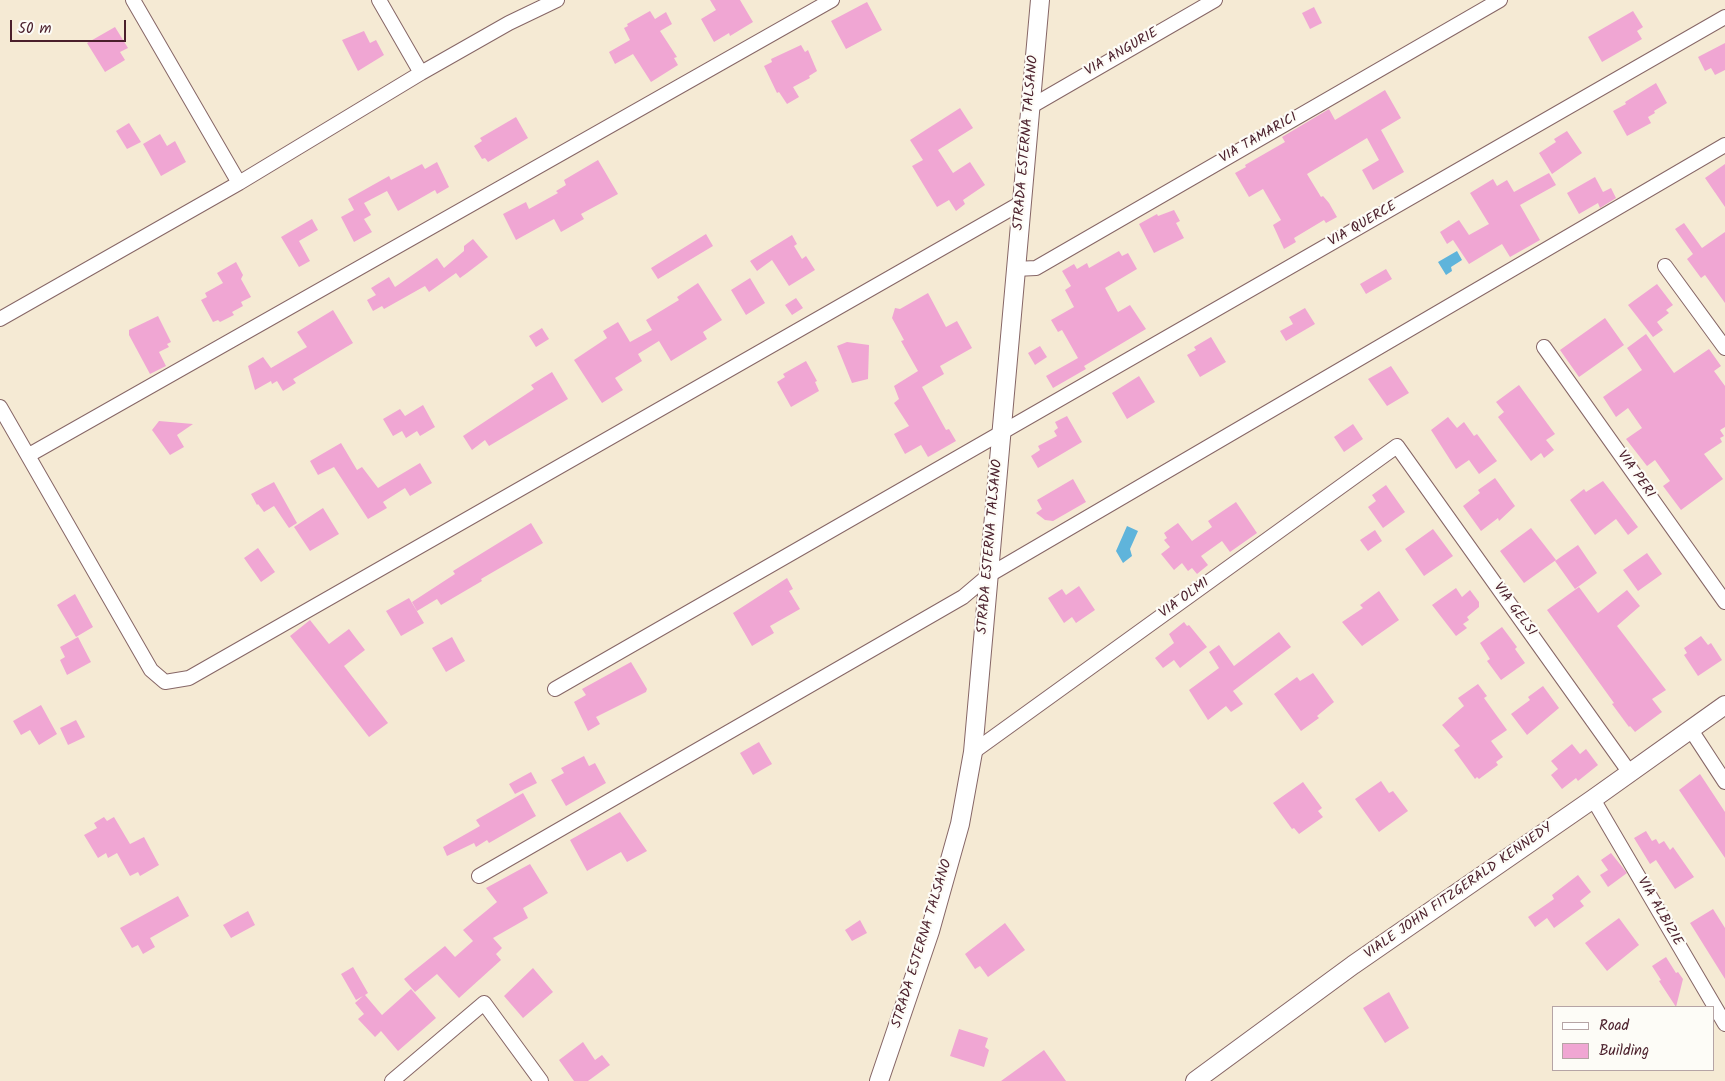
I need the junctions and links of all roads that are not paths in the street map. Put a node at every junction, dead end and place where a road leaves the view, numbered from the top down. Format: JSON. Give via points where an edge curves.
{"nodes":[{"id":1,"x":134,"y":0,"type":"edge"},
{"id":2,"x":379,"y":0,"type":"edge"},
{"id":3,"x":557,"y":0,"type":"edge"},
{"id":4,"x":832,"y":0,"type":"edge"},
{"id":5,"x":1040,"y":0,"type":"edge"},
{"id":6,"x":1214,"y":0,"type":"edge"},
{"id":7,"x":1500,"y":0,"type":"edge"},
{"id":8,"x":1725,"y":17,"type":"edge"},
{"id":9,"x":421,"y":73,"type":"junction"},
{"id":10,"x":1030,"y":106,"type":"junction"},
{"id":11,"x":1725,"y":145,"type":"edge"},
{"id":12,"x":240,"y":183,"type":"junction"},
{"id":13,"x":1021,"y":203,"type":"junction"},
{"id":14,"x":1666,"y":266,"type":"dead end"},
{"id":15,"x":1015,"y":269,"type":"junction"},
{"id":16,"x":0,"y":319,"type":"edge"},
{"id":17,"x":1544,"y":347,"type":"dead end"},
{"id":18,"x":1725,"y":348,"type":"edge"},
{"id":19,"x":0,"y":406,"type":"edge"},
{"id":20,"x":1001,"y":433,"type":"junction"},
{"id":21,"x":1397,"y":446,"type":"joint"},
{"id":22,"x":29,"y":455,"type":"junction"},
{"id":23,"x":989,"y":576,"type":"junction"},
{"id":24,"x":1725,"y":602,"type":"edge"},
{"id":25,"x":555,"y":689,"type":"dead end"},
{"id":26,"x":1725,"y":705,"type":"edge"},
{"id":27,"x":1691,"y":730,"type":"junction"},
{"id":28,"x":973,"y":752,"type":"junction"},
{"id":29,"x":1630,"y":773,"type":"junction"},
{"id":30,"x":1725,"y":782,"type":"edge"},
{"id":31,"x":1594,"y":800,"type":"junction"},
{"id":32,"x":479,"y":876,"type":"dead end"},
{"id":33,"x":1714,"y":1006,"type":"edge"},
{"id":34,"x":1715,"y":1007,"type":"edge"},
{"id":35,"x":1725,"y":1024,"type":"edge"},
{"id":36,"x":392,"y":1081,"type":"edge"},
{"id":37,"x":541,"y":1081,"type":"edge"},
{"id":38,"x":879,"y":1081,"type":"edge"},
{"id":39,"x":1195,"y":1081,"type":"edge"}],
"edges":[{"from":1,"to":12,"type":"street"},
{"from":2,"to":9,"type":"street"},
{"from":3,"to":9,"type":"street"},
{"from":4,"to":22,"type":"street"},
{"from":5,"to":10,"type":"street","name":"STRADA ESTERNA TALSANO"},
{"from":6,"to":10,"type":"street","name":"VIA ANGURIE"},
{"from":7,"to":15,"type":"street","name":"VIA TAMARICI","via":[[1036,268]]},
{"from":8,"to":20,"type":"street","name":"VIA QUERCE"},
{"from":9,"to":12,"type":"street"},
{"from":10,"to":13,"type":"street","name":"STRADA ESTERNA TALSANO"},
{"from":11,"to":23,"type":"street"},
{"from":12,"to":16,"type":"street"},
{"from":13,"to":15,"type":"street","name":"STRADA ESTERNA TALSANO"},
{"from":13,"to":22,"type":"street","via":[[189,678],[166,682],[152,670]]},
{"from":14,"to":18,"type":"street"},
{"from":15,"to":20,"type":"street","name":"STRADA ESTERNA TALSANO"},
{"from":17,"to":24,"type":"street","name":"VIA PERI"},
{"from":19,"to":22,"type":"street"},
{"from":20,"to":23,"type":"street","name":"STRADA ESTERNA TALSANO"},
{"from":20,"to":25,"type":"street","name":"VIA QUERCE"},
{"from":21,"to":28,"type":"street","name":"VIA OLMI"},
{"from":21,"to":29,"type":"street","name":"VIA GELSI"},
{"from":23,"to":28,"type":"street","name":"STRADA ESTERNA TALSANO"},
{"from":23,"to":32,"type":"street","via":[[963,598]]},
{"from":26,"to":27,"type":"street","name":"VIALE JOHN FITZGERALD KENNEDY"},
{"from":27,"to":29,"type":"street","name":"VIALE JOHN FITZGERALD KENNEDY"},
{"from":27,"to":30,"type":"street"},
{"from":28,"to":38,"type":"street","name":"STRADA ESTERNA TALSANO","via":[[960,824],[930,931]]},
{"from":29,"to":31,"type":"street","name":"VIALE JOHN FITZGERALD KENNEDY"},
{"from":31,"to":33,"type":"street","name":"VIA ALBIZIE"},
{"from":31,"to":39,"type":"street","name":"VIALE JOHN FITZGERALD KENNEDY","via":[[1353,965]]},
{"from":34,"to":35,"type":"street","name":"VIA ALBIZIE"},
{"from":36,"to":37,"type":"street","via":[[484,1003]]}]}
